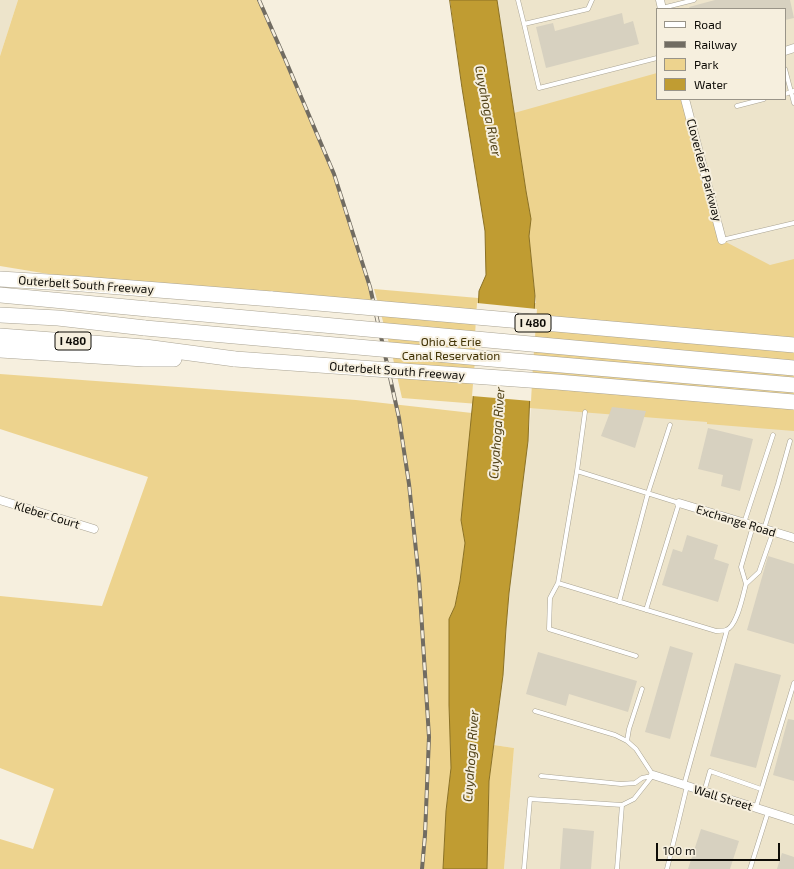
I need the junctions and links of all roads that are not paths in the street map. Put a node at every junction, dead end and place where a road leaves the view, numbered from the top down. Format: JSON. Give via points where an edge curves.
{"nodes":[{"id":1,"x":518,"y":0,"type":"edge"},
{"id":2,"x":592,"y":0,"type":"edge"},
{"id":3,"x":694,"y":0,"type":"edge"},
{"id":4,"x":661,"y":6,"type":"edge"},
{"id":5,"x":524,"y":24,"type":"junction"},
{"id":6,"x":656,"y":58,"type":"edge"},
{"id":7,"x":786,"y":72,"type":"edge"},
{"id":8,"x":793,"y":92,"type":"edge"},
{"id":9,"x":685,"y":100,"type":"edge"},
{"id":10,"x":760,"y":100,"type":"edge"},
{"id":11,"x":794,"y":103,"type":"edge"},
{"id":12,"x":737,"y":106,"type":"dead end"},
{"id":13,"x":794,"y":223,"type":"edge"},
{"id":14,"x":722,"y":240,"type":"joint"},
{"id":15,"x":3,"y":278,"type":"edge"},
{"id":16,"x":0,"y":295,"type":"edge"},
{"id":17,"x":0,"y":315,"type":"edge"},
{"id":18,"x":0,"y":336,"type":"edge"},
{"id":19,"x":794,"y":345,"type":"edge"},
{"id":20,"x":0,"y":350,"type":"edge"},
{"id":21,"x":145,"y":353,"type":"junction"},
{"id":22,"x":794,"y":368,"type":"edge"},
{"id":23,"x":794,"y":385,"type":"edge"},
{"id":24,"x":794,"y":402,"type":"edge"},
{"id":25,"x":585,"y":412,"type":"dead end"},
{"id":26,"x":670,"y":425,"type":"dead end"},
{"id":27,"x":773,"y":435,"type":"dead end"},
{"id":28,"x":790,"y":441,"type":"dead end"},
{"id":29,"x":577,"y":471,"type":"junction"},
{"id":30,"x":648,"y":493,"type":"junction"},
{"id":31,"x":0,"y":500,"type":"edge"},
{"id":32,"x":678,"y":503,"type":"junction"},
{"id":33,"x":744,"y":523,"type":"junction"},
{"id":34,"x":753,"y":526,"type":"junction"},
{"id":35,"x":94,"y":529,"type":"dead end"},
{"id":36,"x":764,"y":529,"type":"junction"},
{"id":37,"x":773,"y":532,"type":"junction"},
{"id":38,"x":794,"y":538,"type":"edge"},
{"id":39,"x":558,"y":583,"type":"junction"},
{"id":40,"x":746,"y":584,"type":"junction"},
{"id":41,"x":619,"y":602,"type":"junction"},
{"id":42,"x":646,"y":610,"type":"junction"},
{"id":43,"x":727,"y":630,"type":"junction"},
{"id":44,"x":636,"y":656,"type":"dead end"},
{"id":45,"x":794,"y":683,"type":"edge"},
{"id":46,"x":642,"y":689,"type":"dead end"},
{"id":47,"x":535,"y":711,"type":"dead end"},
{"id":48,"x":627,"y":741,"type":"junction"},
{"id":49,"x":653,"y":775,"type":"junction"},
{"id":50,"x":542,"y":776,"type":"dead end"},
{"id":51,"x":686,"y":786,"type":"junction"},
{"id":52,"x":761,"y":789,"type":"junction"},
{"id":53,"x":704,"y":792,"type":"junction"},
{"id":54,"x":622,"y":805,"type":"junction"},
{"id":55,"x":756,"y":808,"type":"junction"},
{"id":56,"x":768,"y":812,"type":"junction"},
{"id":57,"x":794,"y":820,"type":"edge"},
{"id":58,"x":524,"y":869,"type":"edge"},
{"id":59,"x":617,"y":869,"type":"edge"},
{"id":60,"x":667,"y":869,"type":"edge"},
{"id":61,"x":750,"y":869,"type":"edge"}],
"edges":[{"from":1,"to":5,"type":"lane"},
{"from":2,"to":5,"type":"lane","via":[[588,9]]},
{"from":3,"to":4,"type":"lane"},
{"from":5,"to":6,"type":"lane","via":[[539,88]]},
{"from":7,"to":8,"type":"lane"},
{"from":8,"to":11,"type":"lane"},
{"from":9,"to":14,"type":"street","name":"Cloverleaf Parkway"},
{"from":10,"to":12,"type":"lane"},
{"from":13,"to":14,"type":"lane"},
{"from":15,"to":19,"type":"highway","name":"Outerbelt South Freeway","number":"I 480","bridge":true},
{"from":16,"to":22,"type":"highway","bridge":true},
{"from":17,"to":23,"type":"highway","bridge":true,"via":[[58,318]]},
{"from":18,"to":21,"type":"highway","name":"Outerbelt South Freeway","number":"I 480"},
{"from":20,"to":21,"type":"highway"},
{"from":21,"to":24,"type":"highway","name":"Outerbelt South Freeway","number":"I 480","bridge":true},
{"from":25,"to":29,"type":"lane"},
{"from":26,"to":30,"type":"lane"},
{"from":27,"to":33,"type":"lane"},
{"from":28,"to":36,"type":"lane"},
{"from":29,"to":30,"type":"lane"},
{"from":29,"to":39,"type":"lane"},
{"from":30,"to":32,"type":"lane"},
{"from":30,"to":41,"type":"lane"},
{"from":31,"to":35,"type":"street","name":"Kleber Court"},
{"from":32,"to":33,"type":"street","name":"Exchange Road"},
{"from":32,"to":42,"type":"lane"},
{"from":33,"to":34,"type":"street","name":"Exchange Road"},
{"from":34,"to":36,"type":"street","name":"Exchange Road"},
{"from":34,"to":40,"type":"lane","via":[[741,567]]},
{"from":36,"to":37,"type":"street","name":"Exchange Road"},
{"from":37,"to":38,"type":"street","name":"Exchange Road"},
{"from":37,"to":40,"type":"lane","via":[[759,572]]},
{"from":39,"to":41,"type":"lane"},
{"from":39,"to":44,"type":"lane","via":[[550,598],[549,629]]},
{"from":40,"to":43,"type":"lane","via":[[736,620]]},
{"from":41,"to":42,"type":"lane"},
{"from":42,"to":43,"type":"lane","via":[[716,631]]},
{"from":43,"to":51,"type":"lane"},
{"from":45,"to":52,"type":"lane"},
{"from":46,"to":48,"type":"lane"},
{"from":47,"to":48,"type":"lane"},
{"from":48,"to":49,"type":"lane","via":[[636,749]]},
{"from":49,"to":50,"type":"lane","via":[[635,783],[621,784]]},
{"from":49,"to":51,"type":"street","name":"Wall Street"},
{"from":49,"to":54,"type":"lane","via":[[634,799]]},
{"from":51,"to":53,"type":"street","name":"Wall Street"},
{"from":51,"to":60,"type":"lane"},
{"from":52,"to":53,"type":"lane","via":[[710,771]]},
{"from":52,"to":55,"type":"lane"},
{"from":53,"to":55,"type":"street","name":"Wall Street"},
{"from":54,"to":58,"type":"lane","via":[[530,799]]},
{"from":54,"to":59,"type":"lane"},
{"from":55,"to":56,"type":"street","name":"Wall Street"},
{"from":56,"to":57,"type":"street","name":"Wall Street"},
{"from":56,"to":61,"type":"lane"}]}
